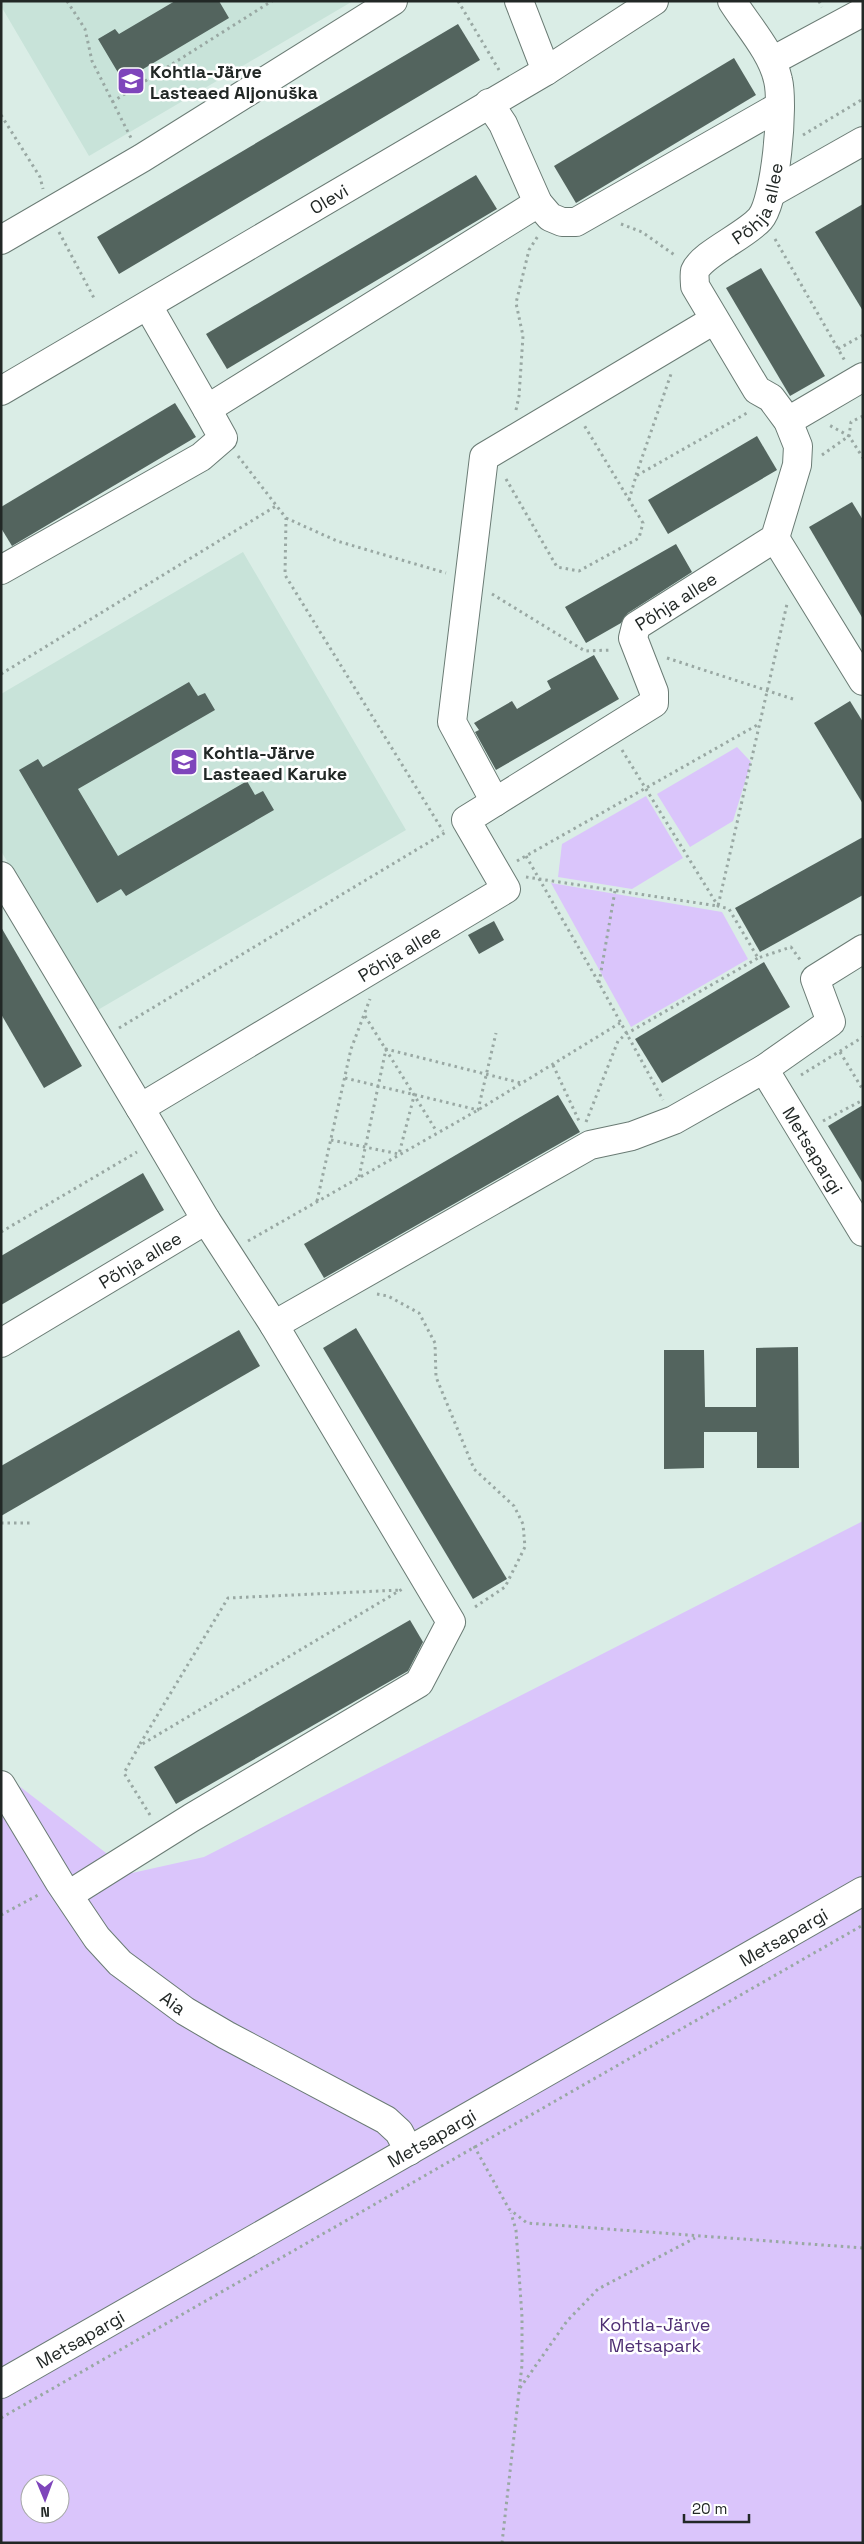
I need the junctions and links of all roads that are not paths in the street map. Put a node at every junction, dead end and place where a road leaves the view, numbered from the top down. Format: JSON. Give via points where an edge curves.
{"nodes":[{"id":1,"x":393,"y":1,"type":"edge"},
{"id":2,"x":519,"y":1,"type":"edge"},
{"id":3,"x":654,"y":1,"type":"edge"},
{"id":4,"x":732,"y":1,"type":"edge"},
{"id":5,"x":863,"y":12,"type":"edge"},
{"id":6,"x":772,"y":61,"type":"junction"},
{"id":7,"x":546,"y":71,"type":"junction"},
{"id":8,"x":489,"y":103,"type":"junction"},
{"id":9,"x":778,"y":107,"type":"junction"},
{"id":10,"x":863,"y":141,"type":"edge"},
{"id":11,"x":767,"y":205,"type":"junction"},
{"id":12,"x":544,"y":210,"type":"junction"},
{"id":13,"x":1,"y":240,"type":"edge"},
{"id":14,"x":148,"y":306,"type":"junction"},
{"id":15,"x":714,"y":320,"type":"junction"},
{"id":16,"x":862,"y":377,"type":"edge"},
{"id":17,"x":1,"y":391,"type":"edge"},
{"id":18,"x":207,"y":409,"type":"junction"},
{"id":19,"x":788,"y":421,"type":"junction"},
{"id":20,"x":776,"y":538,"type":"junction"},
{"id":21,"x":1,"y":570,"type":"edge"},
{"id":22,"x":863,"y":681,"type":"edge"},
{"id":23,"x":495,"y":802,"type":"junction"},
{"id":24,"x":1,"y":876,"type":"edge"},
{"id":25,"x":863,"y":949,"type":"edge"},
{"id":26,"x":771,"y":1079,"type":"junction"},
{"id":27,"x":140,"y":1108,"type":"junction"},
{"id":28,"x":206,"y":1220,"type":"junction"},
{"id":29,"x":863,"y":1232,"type":"edge"},
{"id":30,"x":274,"y":1325,"type":"junction"},
{"id":31,"x":1,"y":1343,"type":"edge"},
{"id":32,"x":1,"y":1785,"type":"edge"},
{"id":33,"x":65,"y":1888,"type":"junction"},
{"id":34,"x":863,"y":1891,"type":"edge"},
{"id":35,"x":409,"y":2151,"type":"junction"},
{"id":36,"x":1,"y":2384,"type":"edge"}],
"edges":[{"from":1,"to":13,"type":"street","via":[[142,158]]},
{"from":2,"to":7,"type":"street"},
{"from":3,"to":7,"type":"street","name":"Olevi"},
{"from":4,"to":6,"type":"street","name":"Põhja allee"},
{"from":5,"to":6,"type":"street"},
{"from":6,"to":9,"type":"street","name":"Põhja allee","via":[[779,81]]},
{"from":7,"to":8,"type":"street","name":"Olevi"},
{"from":8,"to":12,"type":"street","via":[[503,124]]},
{"from":8,"to":14,"type":"street","name":"Olevi"},
{"from":9,"to":11,"type":"street","name":"Põhja allee","via":[[778,149]]},
{"from":9,"to":12,"type":"street","via":[[576,222],[562,222]]},
{"from":10,"to":11,"type":"street"},
{"from":11,"to":15,"type":"street","name":"Põhja allee","via":[[746,233],[705,258],[695,272],[695,286]]},
{"from":12,"to":18,"type":"street"},
{"from":14,"to":17,"type":"street","name":"Olevi"},
{"from":14,"to":18,"type":"street"},
{"from":15,"to":19,"type":"street","via":[[757,390],[771,398]]},
{"from":15,"to":23,"type":"street","via":[[484,457],[452,722]]},
{"from":16,"to":19,"type":"street"},
{"from":18,"to":21,"type":"street","via":[[224,438],[201,457]]},
{"from":19,"to":20,"type":"street","via":[[798,446]]},
{"from":20,"to":22,"type":"street"},
{"from":20,"to":23,"type":"street","name":"Põhja allee","via":[[636,626],[633,638],[654,692],[654,703]]},
{"from":23,"to":27,"type":"street","name":"Põhja allee","via":[[455,827],[497,873],[506,889]]},
{"from":24,"to":27,"type":"street"},
{"from":25,"to":26,"type":"street","via":[[815,979],[831,1022]]},
{"from":26,"to":29,"type":"street","name":"Metsapargi"},
{"from":26,"to":30,"type":"street","via":[[632,1136],[590,1145]]},
{"from":27,"to":28,"type":"street"},
{"from":28,"to":30,"type":"street"},
{"from":28,"to":31,"type":"street","name":"Põhja allee"},
{"from":30,"to":33,"type":"street","via":[[413,1583],[451,1622],[419,1683],[162,1836]]},
{"from":32,"to":33,"type":"street","name":"Aia"},
{"from":33,"to":35,"type":"street","name":"Aia","via":[[108,1950],[147,1985],[226,2035],[386,2120],[399,2132]]},
{"from":34,"to":35,"type":"street","name":"Metsapargi"},
{"from":35,"to":36,"type":"street","name":"Metsapargi"}]}
